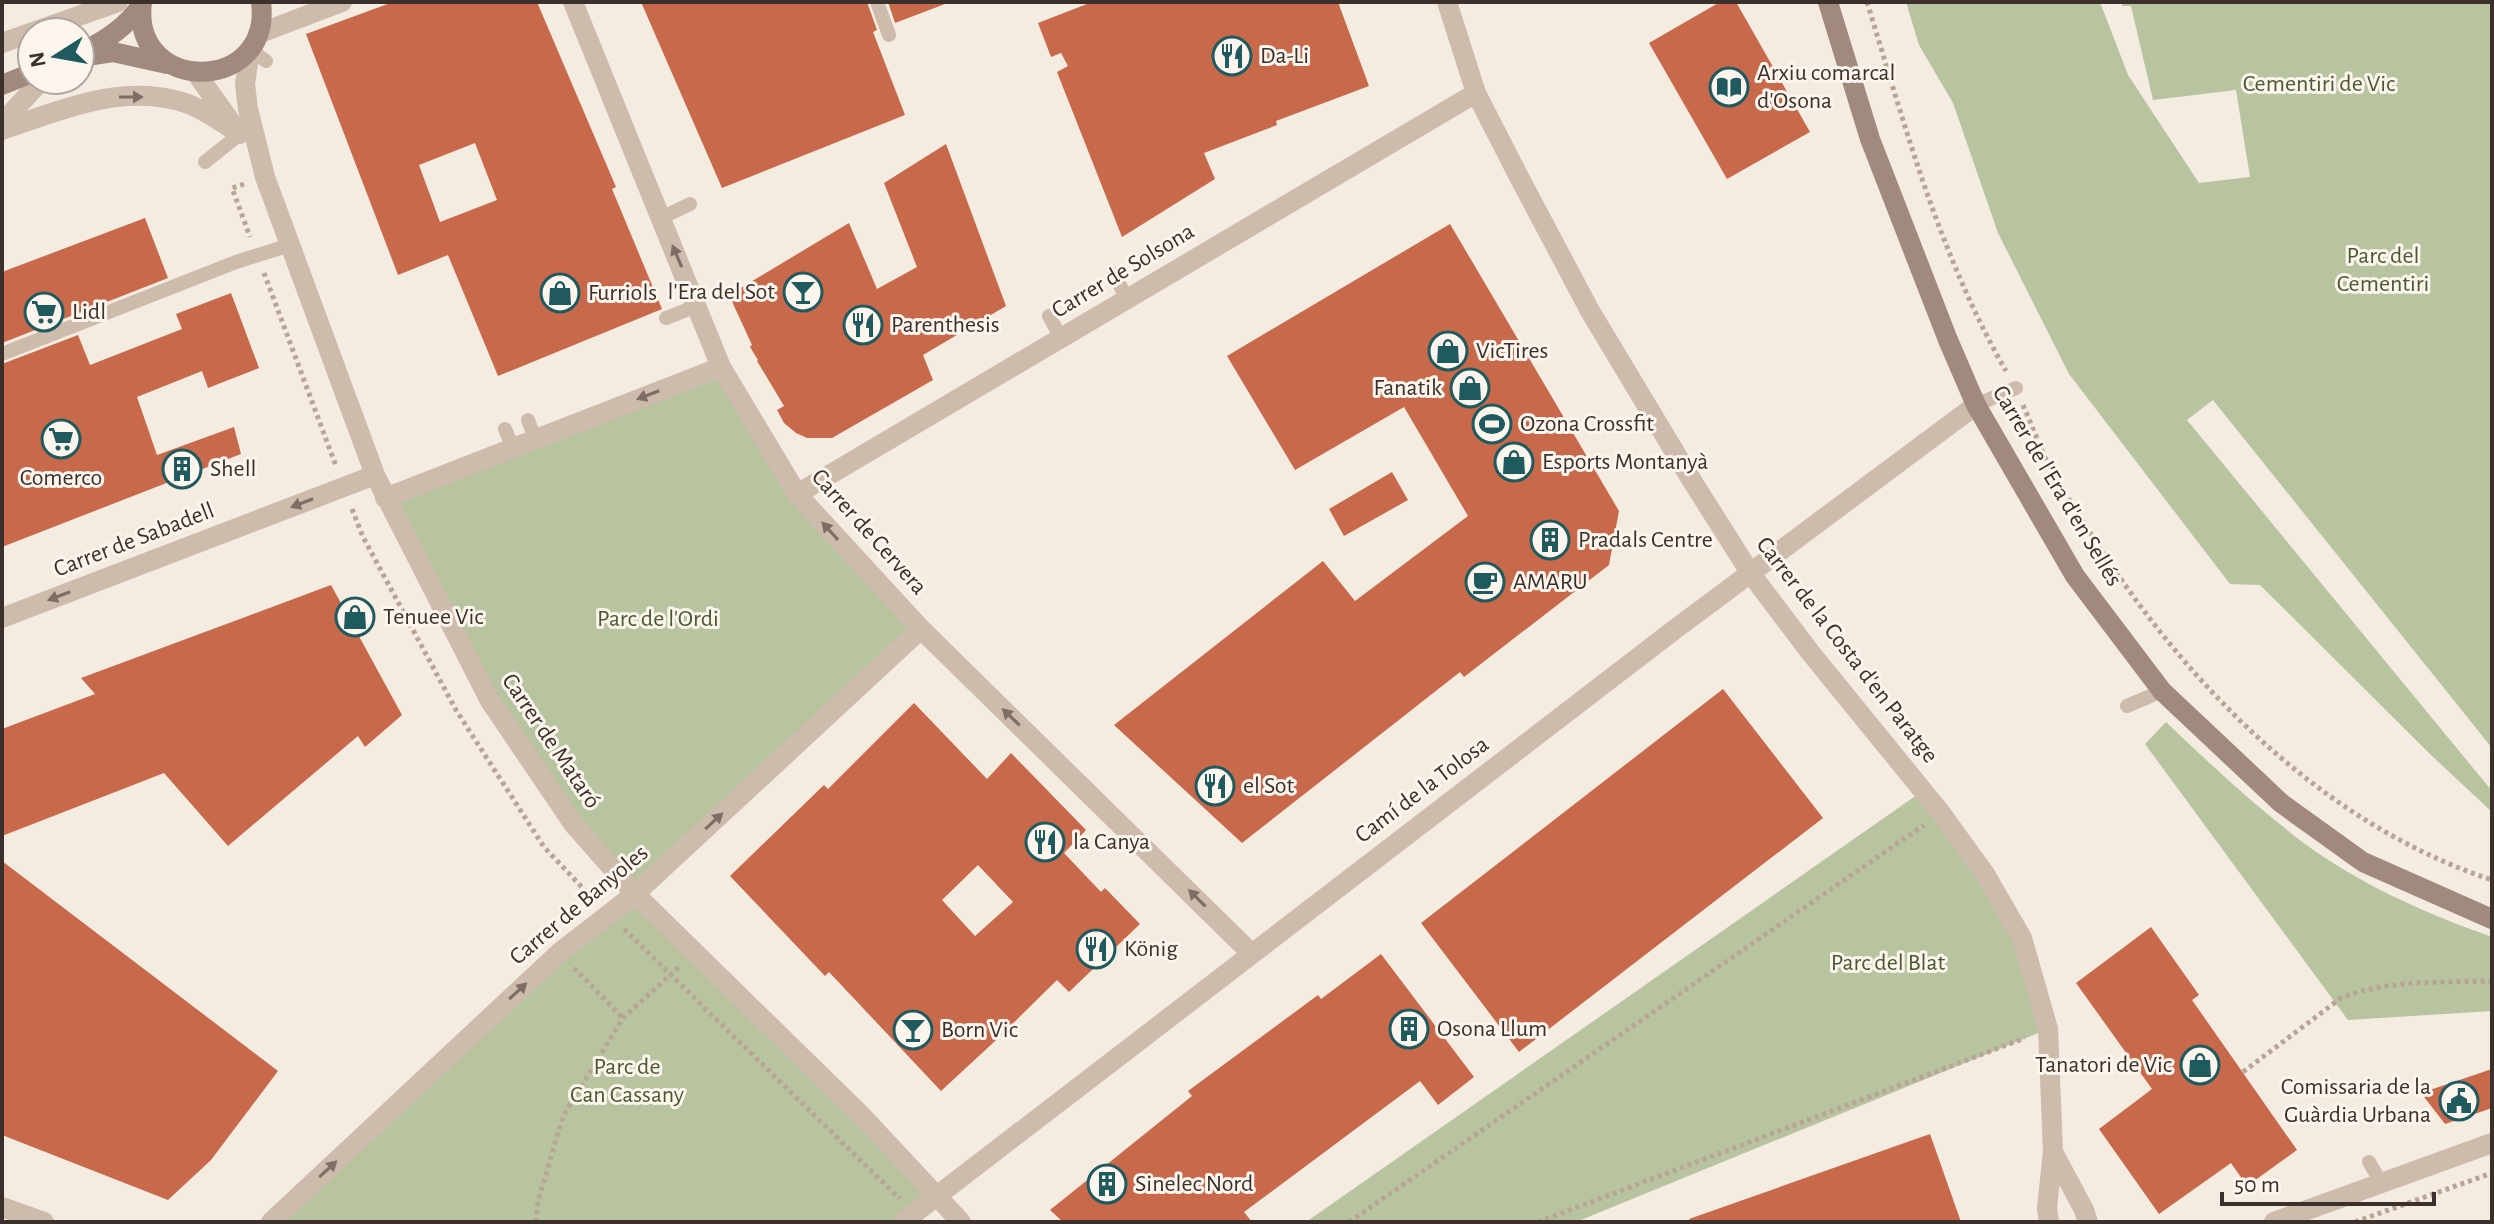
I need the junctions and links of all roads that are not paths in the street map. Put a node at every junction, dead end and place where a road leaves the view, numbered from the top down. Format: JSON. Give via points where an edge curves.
{"nodes":[{"id":1,"x":118,"y":2,"type":"edge"},
{"id":2,"x":261,"y":2,"type":"edge"},
{"id":3,"x":342,"y":2,"type":"edge"},
{"id":4,"x":573,"y":2,"type":"edge"},
{"id":5,"x":877,"y":2,"type":"edge"},
{"id":6,"x":1447,"y":2,"type":"edge"},
{"id":7,"x":1828,"y":2,"type":"edge"},
{"id":8,"x":142,"y":3,"type":"edge"},
{"id":9,"x":889,"y":35,"type":"dead end"},
{"id":10,"x":2,"y":43,"type":"edge"},
{"id":11,"x":96,"y":46,"type":"edge"},
{"id":12,"x":258,"y":48,"type":"junction"},
{"id":13,"x":96,"y":54,"type":"edge"},
{"id":14,"x":174,"y":66,"type":"junction"},
{"id":15,"x":196,"y":73,"type":"junction"},
{"id":16,"x":1476,"y":93,"type":"junction"},
{"id":17,"x":27,"y":96,"type":"edge"},
{"id":18,"x":2,"y":123,"type":"edge"},
{"id":19,"x":2,"y":130,"type":"edge"},
{"id":20,"x":240,"y":134,"type":"junction"},
{"id":21,"x":205,"y":162,"type":"dead end"},
{"id":22,"x":265,"y":177,"type":"junction"},
{"id":23,"x":690,"y":204,"type":"dead end"},
{"id":24,"x":661,"y":218,"type":"junction"},
{"id":25,"x":290,"y":245,"type":"junction"},
{"id":26,"x":1114,"y":274,"type":"dead end"},
{"id":27,"x":1127,"y":299,"type":"junction"},
{"id":28,"x":697,"y":306,"type":"junction"},
{"id":29,"x":1049,"y":316,"type":"dead end"},
{"id":30,"x":666,"y":318,"type":"dead end"},
{"id":31,"x":1061,"y":338,"type":"junction"},
{"id":32,"x":2,"y":354,"type":"edge"},
{"id":33,"x":721,"y":367,"type":"junction"},
{"id":34,"x":2016,"y":388,"type":"road end"},
{"id":35,"x":1976,"y":405,"type":"junction"},
{"id":36,"x":375,"y":475,"type":"junction"},
{"id":37,"x":797,"y":494,"type":"junction"},
{"id":38,"x":385,"y":498,"type":"junction"},
{"id":39,"x":1751,"y":574,"type":"junction"},
{"id":40,"x":2,"y":618,"type":"edge"},
{"id":41,"x":921,"y":629,"type":"junction"},
{"id":42,"x":2162,"y":691,"type":"junction"},
{"id":43,"x":2127,"y":706,"type":"dead end"},
{"id":44,"x":635,"y":894,"type":"junction"},
{"id":45,"x":2492,"y":919,"type":"edge"},
{"id":46,"x":1252,"y":954,"type":"junction"},
{"id":47,"x":2492,"y":1143,"type":"edge"},
{"id":48,"x":2053,"y":1152,"type":"junction"},
{"id":49,"x":2369,"y":1162,"type":"dead end"},
{"id":50,"x":2381,"y":1182,"type":"junction"},
{"id":51,"x":936,"y":1197,"type":"junction"},
{"id":52,"x":2,"y":1207,"type":"edge"},
{"id":53,"x":44,"y":1222,"type":"edge"},
{"id":54,"x":271,"y":1222,"type":"edge"},
{"id":55,"x":903,"y":1222,"type":"edge"},
{"id":56,"x":961,"y":1222,"type":"edge"},
{"id":57,"x":2049,"y":1222,"type":"edge"},
{"id":58,"x":2088,"y":1222,"type":"edge"},
{"id":59,"x":2274,"y":1222,"type":"edge"}],
"edges":[{"from":1,"to":10,"type":"street"},
{"from":2,"to":12,"type":"street"},
{"from":3,"to":12,"type":"street"},
{"from":4,"to":24,"type":"street","name":"Carrer de Cervera"},
{"from":5,"to":9,"type":"lane"},
{"from":6,"to":16,"type":"street","name":"Carrer de la Costa d'en Paratge"},
{"from":7,"to":35,"type":"street","name":"Carrer de l'Era d'en Sellés","via":[[1870,139]]},
{"from":8,"to":11,"type":"street","via":[[133,18]]},
{"from":8,"to":14,"type":"street","via":[[149,43]]},
{"from":12,"to":15,"type":"street","via":[[225,69]]},
{"from":12,"to":22,"type":"street","name":"Carrer de Mataró","via":[[245,84]]},
{"from":13,"to":14,"type":"street","via":[[113,52]]},
{"from":14,"to":15,"type":"street"},
{"from":15,"to":20,"type":"street","name":"Carrer de Mataró"},
{"from":16,"to":27,"type":"street","name":"Carrer de Solsona"},
{"from":16,"to":39,"type":"street","name":"Carrer de la Costa d'en Paratge","via":[[1590,311]]},
{"from":17,"to":18,"type":"street"},
{"from":19,"to":20,"type":"street","one_way":true,"via":[[84,103],[129,95],[179,101]]},
{"from":20,"to":21,"type":"lane"},
{"from":20,"to":22,"type":"street","name":"Carrer de Mataró"},
{"from":22,"to":25,"type":"street","name":"Carrer de Mataró"},
{"from":23,"to":24,"type":"lane"},
{"from":28,"to":24,"type":"street","name":"Carrer de Cervera","one_way":true},
{"from":25,"to":32,"type":"lane"},
{"from":25,"to":36,"type":"street","name":"Carrer de Mataró"},
{"from":26,"to":27,"type":"lane"},
{"from":27,"to":31,"type":"street","name":"Carrer de Solsona"},
{"from":28,"to":30,"type":"lane"},
{"from":28,"to":33,"type":"street","name":"Carrer de Cervera"},
{"from":29,"to":31,"type":"lane"},
{"from":31,"to":37,"type":"street","name":"Carrer de Solsona"},
{"from":33,"to":37,"type":"street","name":"Carrer de Cervera"},
{"from":33,"to":38,"type":"street","one_way":true,"via":[[531,429]]},
{"from":34,"to":35,"type":"lane"},
{"from":35,"to":39,"type":"street","name":"Camí de la Tolosa"},
{"from":35,"to":42,"type":"street","name":"Carrer de l'Era d'en Sellés","via":[[2075,576]]},
{"from":36,"to":38,"type":"street","name":"Carrer de Mataró"},
{"from":36,"to":40,"type":"street","name":"Carrer de Sabadell","one_way":true},
{"from":41,"to":37,"type":"street","name":"Carrer de Cervera","one_way":true},
{"from":38,"to":44,"type":"street","name":"Carrer de Mataró","via":[[490,701],[574,825]]},
{"from":39,"to":46,"type":"street","name":"Camí de la Tolosa"},
{"from":39,"to":48,"type":"street","name":"Carrer de la Costa d'en Paratge","via":[[1941,813],[2022,938],[2048,1029]]},
{"from":44,"to":41,"type":"street","name":"Carrer de Banyoles","one_way":true},
{"from":46,"to":41,"type":"street","name":"Carrer de Cervera","one_way":true},
{"from":42,"to":43,"type":"lane"},
{"from":42,"to":45,"type":"street","name":"Carrer de l'Era d'en Sellés","via":[[2281,803],[2363,862]]},
{"from":44,"to":51,"type":"street","name":"Carrer de Mataró","via":[[862,1116]]},
{"from":54,"to":44,"type":"street","name":"Carrer de Banyoles","one_way":true,"via":[[559,953]]},
{"from":46,"to":51,"type":"street","name":"Camí de la Tolosa"},
{"from":47,"to":50,"type":"street"},
{"from":48,"to":57,"type":"street","name":"Carrer de la Costa d'en Paratge"},
{"from":48,"to":58,"type":"street"},
{"from":49,"to":50,"type":"lane"},
{"from":50,"to":59,"type":"street"},
{"from":51,"to":55,"type":"street","name":"Camí de la Tolosa"},
{"from":51,"to":56,"type":"street","name":"Carrer de Mataró"},
{"from":52,"to":53,"type":"street"}]}
